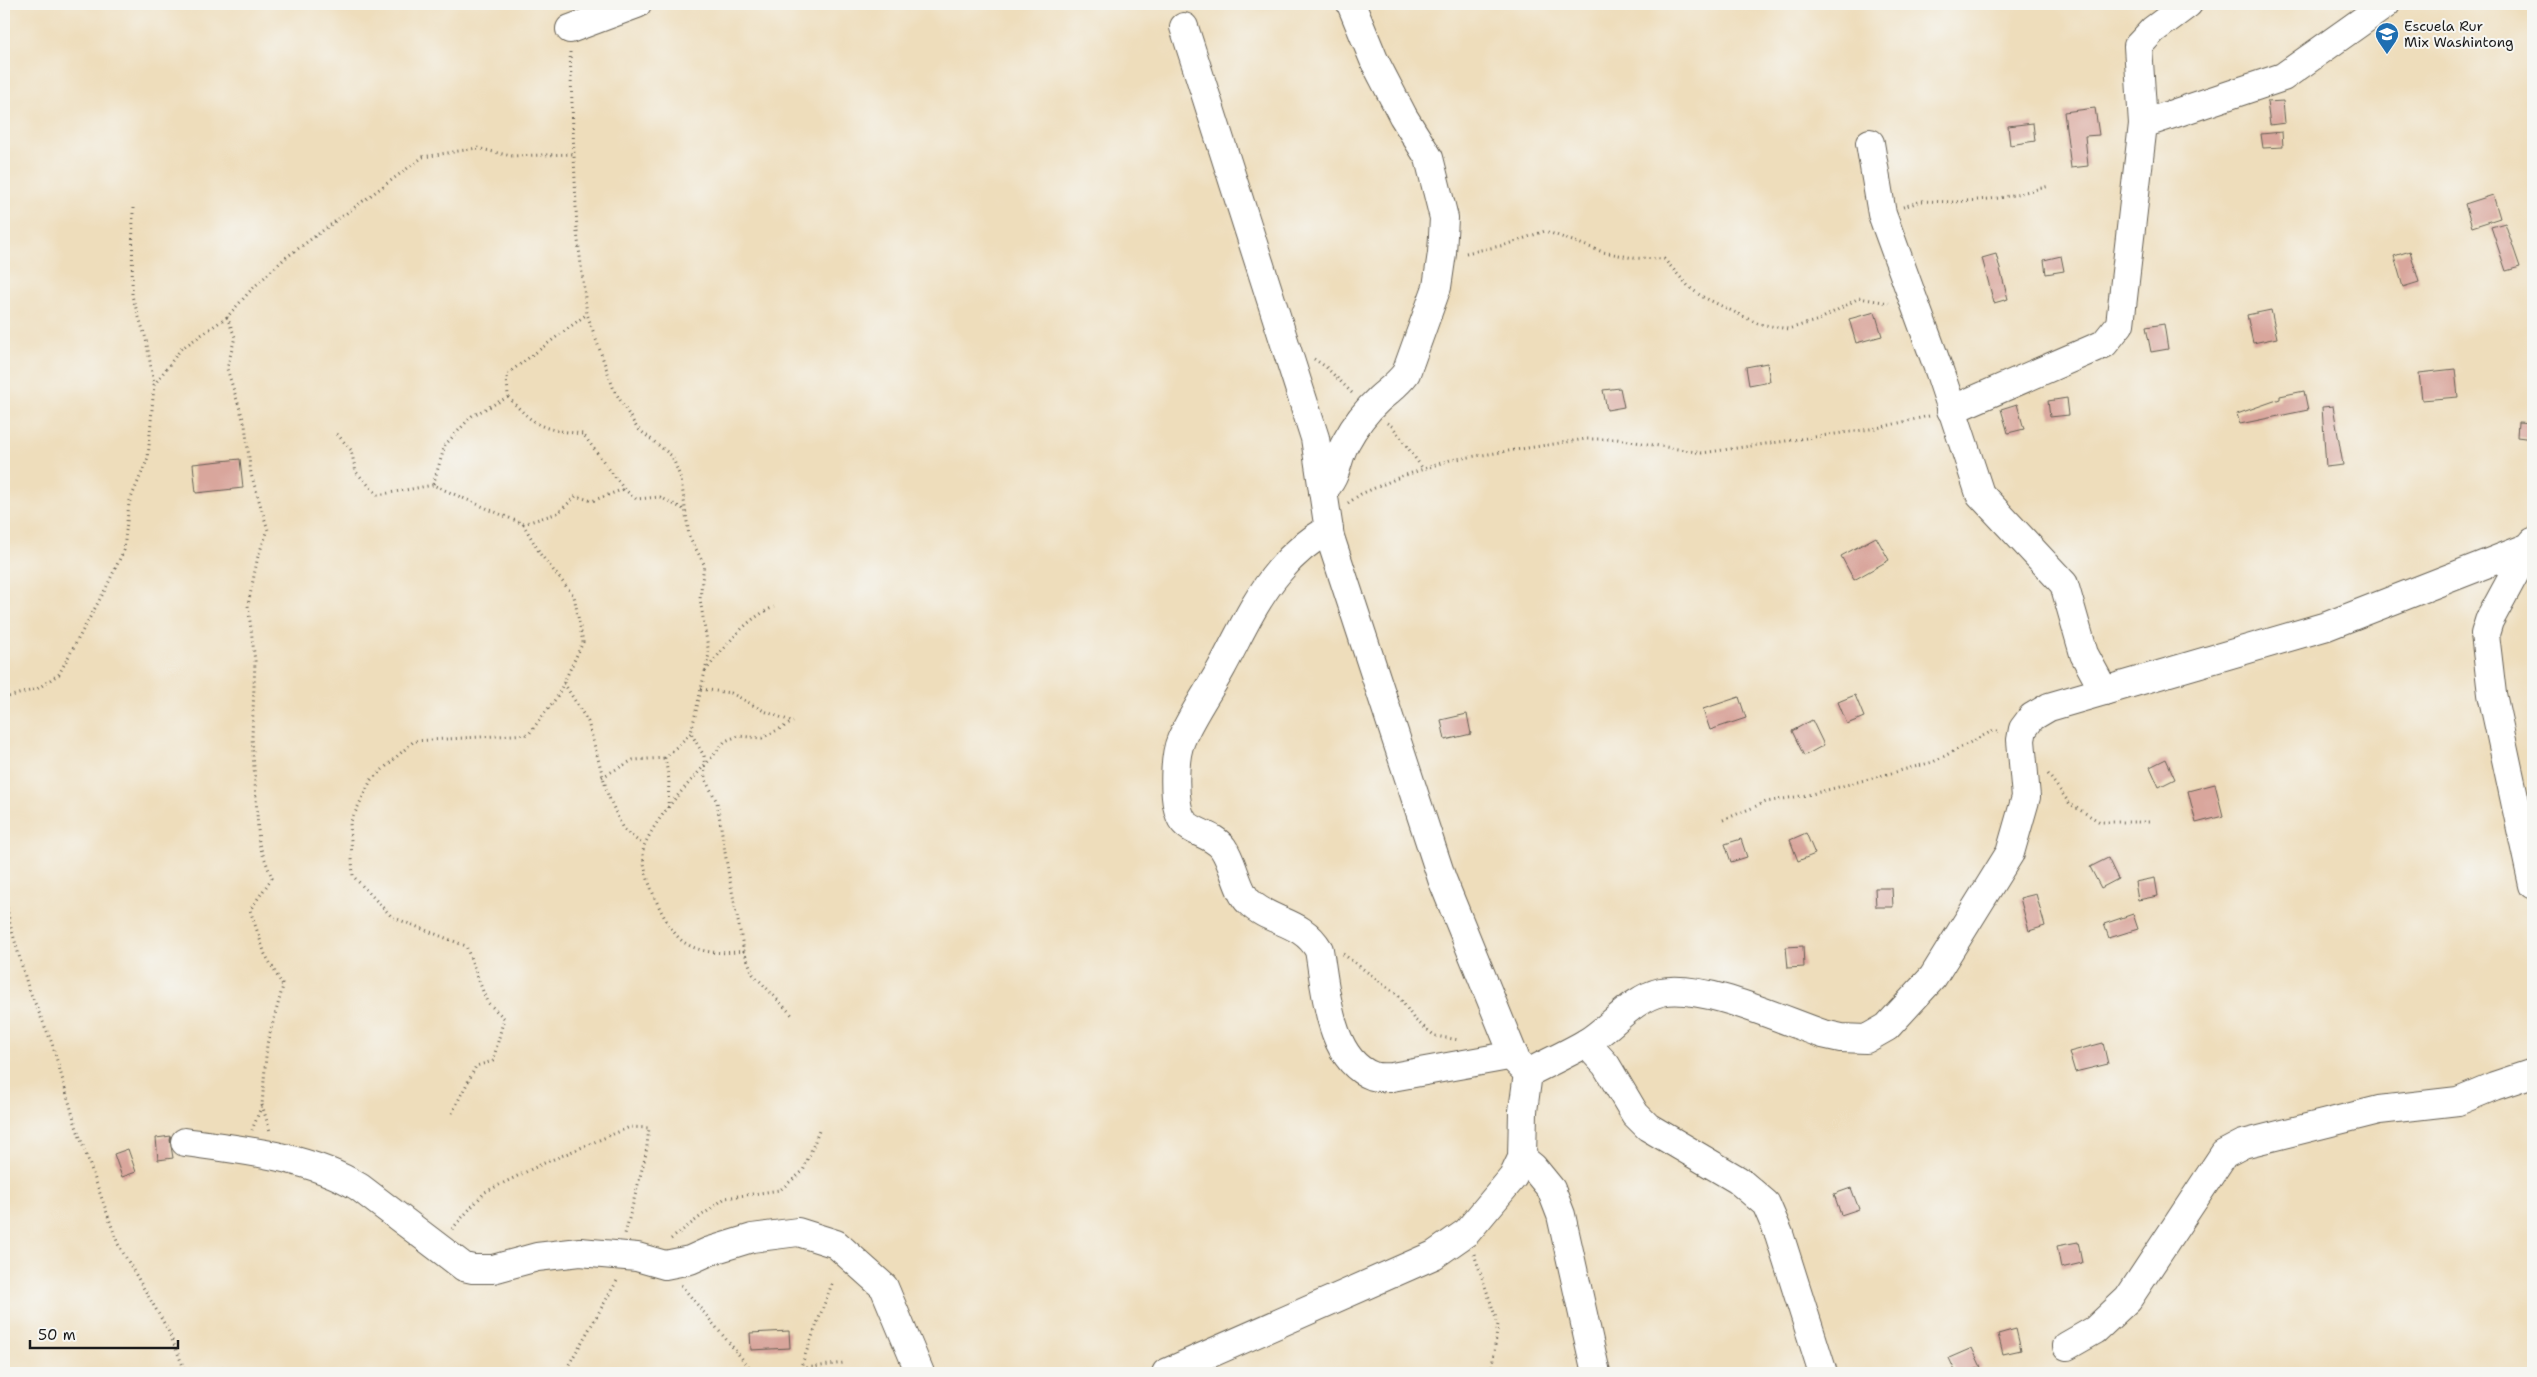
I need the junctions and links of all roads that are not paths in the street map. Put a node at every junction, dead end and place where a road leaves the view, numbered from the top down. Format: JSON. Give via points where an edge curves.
{"nodes":[{"id":1,"x":637,"y":4,"type":"edge"},
{"id":2,"x":1351,"y":4,"type":"edge"},
{"id":3,"x":2188,"y":4,"type":"edge"},
{"id":4,"x":2386,"y":4,"type":"edge"},
{"id":5,"x":1184,"y":27,"type":"dead end"},
{"id":6,"x":570,"y":29,"type":"road end"},
{"id":7,"x":2143,"y":124,"type":"junction"},
{"id":8,"x":1870,"y":143,"type":"dead end"},
{"id":9,"x":1951,"y":410,"type":"junction"},
{"id":10,"x":1323,"y":490,"type":"junction"},
{"id":11,"x":1328,"y":523,"type":"junction"},
{"id":12,"x":2531,"y":544,"type":"edge"},
{"id":13,"x":2104,"y":691,"type":"junction"},
{"id":14,"x":2533,"y":885,"type":"edge"},
{"id":15,"x":1586,"y":1043,"type":"junction"},
{"id":16,"x":1521,"y":1064,"type":"junction"},
{"id":17,"x":2533,"y":1073,"type":"edge"},
{"id":18,"x":185,"y":1142,"type":"dead end"},
{"id":19,"x":1522,"y":1158,"type":"junction"},
{"id":20,"x":2067,"y":1346,"type":"dead end"},
{"id":21,"x":920,"y":1373,"type":"edge"},
{"id":22,"x":1166,"y":1373,"type":"edge"},
{"id":23,"x":1596,"y":1373,"type":"edge"},
{"id":24,"x":1823,"y":1373,"type":"edge"}],
"edges":[{"from":1,"to":6,"type":"street"},
{"from":2,"to":10,"type":"street","via":[[1374,60],[1403,116],[1430,158],[1444,218],[1442,253],[1437,287],[1406,373],[1361,420],[1345,444],[1332,482]]},
{"from":3,"to":7,"type":"street","via":[[2153,30],[2138,46]]},
{"from":4,"to":7,"type":"street","via":[[2283,78]]},
{"from":5,"to":10,"type":"street","via":[[1315,438]]},
{"from":7,"to":9,"type":"street","via":[[2120,324],[2104,344]]},
{"from":8,"to":9,"type":"street","via":[[1882,214]]},
{"from":9,"to":13,"type":"street","via":[[1980,494],[2064,584],[2084,654]]},
{"from":10,"to":11,"type":"street"},
{"from":11,"to":16,"type":"street","via":[[1442,879]]},
{"from":11,"to":16,"type":"street","via":[[1267,586],[1180,741],[1177,809],[1184,822],[1216,840],[1224,849],[1248,902],[1306,933],[1314,941],[1319,950],[1332,1023],[1350,1061],[1362,1071],[1375,1077],[1392,1077]]},
{"from":12,"to":13,"type":"street","via":[[2326,626]]},
{"from":12,"to":14,"type":"street","via":[[2489,621],[2486,634],[2492,694]]},
{"from":13,"to":15,"type":"street","via":[[2048,707],[2032,717],[2023,729],[2026,797],[2010,853],[1933,978],[1887,1027],[1866,1038],[1841,1038],[1713,996],[1678,991],[1661,992],[1639,1002]]},
{"from":15,"to":16,"type":"street"},
{"from":15,"to":24,"type":"street","via":[[1606,1065],[1636,1114],[1648,1127],[1738,1180],[1766,1204],[1780,1234]]},
{"from":16,"to":19,"type":"street"},
{"from":17,"to":20,"type":"street","via":[[2458,1101],[2371,1112],[2243,1144],[2224,1154],[2128,1298],[2095,1330]]},
{"from":18,"to":21,"type":"street","via":[[278,1156],[344,1177],[464,1267],[473,1269],[493,1269],[537,1257],[580,1252],[637,1257],[665,1265],[690,1260],[752,1238],[798,1232],[836,1244],[884,1287]]},
{"from":19,"to":22,"type":"street","via":[[1513,1177],[1467,1232],[1434,1255]]},
{"from":19,"to":23,"type":"street","via":[[1551,1189],[1562,1215]]}]}
